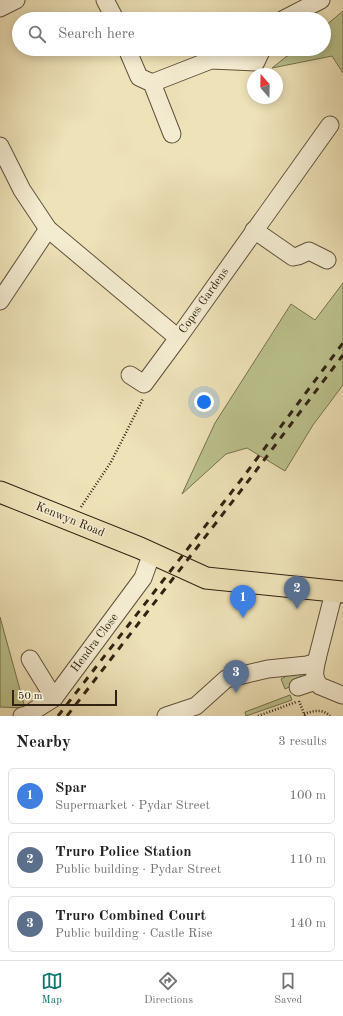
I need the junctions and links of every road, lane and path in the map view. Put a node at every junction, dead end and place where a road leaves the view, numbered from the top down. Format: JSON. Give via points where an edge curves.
{"nodes":[{"id":1,"x":16,"y":0,"type":"edge"},
{"id":2,"x":105,"y":0,"type":"edge"},
{"id":3,"x":321,"y":0,"type":"edge"},
{"id":4,"x":0,"y":8,"type":"edge"},
{"id":5,"x":111,"y":12,"type":"edge"},
{"id":6,"x":298,"y":12,"type":"edge"},
{"id":7,"x":130,"y":56,"type":"edge"},
{"id":8,"x":259,"y":56,"type":"edge"},
{"id":9,"x":152,"y":83,"type":"junction"},
{"id":10,"x":330,"y":125,"type":"dead end"},
{"id":11,"x":172,"y":134,"type":"dead end"},
{"id":12,"x":0,"y":146,"type":"edge"},
{"id":13,"x":48,"y":229,"type":"junction"},
{"id":14,"x":254,"y":230,"type":"junction"},
{"id":15,"x":327,"y":260,"type":"dead end"},
{"id":16,"x":0,"y":301,"type":"edge"},
{"id":17,"x":178,"y":338,"type":"junction"},
{"id":18,"x":137,"y":380,"type":"joint"},
{"id":19,"x":0,"y":492,"type":"edge"},
{"id":20,"x":72,"y":521,"type":"junction"},
{"id":21,"x":146,"y":551,"type":"junction"},
{"id":22,"x":338,"y":591,"type":"edge"},
{"id":23,"x":30,"y":659,"type":"dead end"},
{"id":24,"x":317,"y":659,"type":"junction"},
{"id":25,"x":316,"y":681,"type":"junction"},
{"id":26,"x":342,"y":695,"type":"dead end"},
{"id":27,"x":301,"y":696,"type":"junction"},
{"id":28,"x":54,"y":698,"type":"junction"},
{"id":29,"x":304,"y":715,"type":"edge"},
{"id":30,"x":22,"y":716,"type":"edge"},
{"id":31,"x":166,"y":716,"type":"edge"},
{"id":32,"x":258,"y":716,"type":"edge"},
{"id":33,"x":330,"y":716,"type":"edge"}],
"edges":[{"from":1,"to":4,"type":"street"},
{"from":2,"to":5,"type":"street"},
{"from":3,"to":6,"type":"street"},
{"from":7,"to":9,"type":"street","via":[[139,77]]},
{"from":8,"to":9,"type":"street","via":[[256,62],[211,60]]},
{"from":9,"to":11,"type":"street"},
{"from":10,"to":14,"type":"street","name":"Copes Gardens"},
{"from":12,"to":13,"type":"street","name":"Copes Gardens","via":[[22,190]]},
{"from":13,"to":16,"type":"street"},
{"from":13,"to":17,"type":"street","name":"Copes Gardens"},
{"from":14,"to":15,"type":"street","via":[[293,257],[311,251]]},
{"from":14,"to":17,"type":"street","name":"Copes Gardens"},
{"from":17,"to":18,"type":"street"},
{"from":18,"to":20,"type":"path","via":[[143,400],[111,462]]},
{"from":19,"to":20,"type":"main road","name":"Kenwyn Road"},
{"from":20,"to":21,"type":"main road","name":"Kenwyn Road"},
{"from":21,"to":22,"type":"main road","name":"Kenwyn Road","via":[[206,578]]},
{"from":21,"to":28,"type":"street","name":"Hendra Close","via":[[143,578]]},
{"from":22,"to":24,"type":"street","via":[[332,600]]},
{"from":23,"to":28,"type":"street"},
{"from":24,"to":25,"type":"street","via":[[314,673]]},
{"from":24,"to":31,"type":"street","via":[[307,665],[276,668],[223,680],[196,706]]},
{"from":25,"to":26,"type":"street","via":[[320,686]]},
{"from":25,"to":27,"type":"street"},
{"from":27,"to":29,"type":"path"},
{"from":27,"to":32,"type":"path"},
{"from":28,"to":30,"type":"street","name":"Hendra Close"},
{"from":29,"to":33,"type":"path","via":[[311,711],[321,711]]}]}
